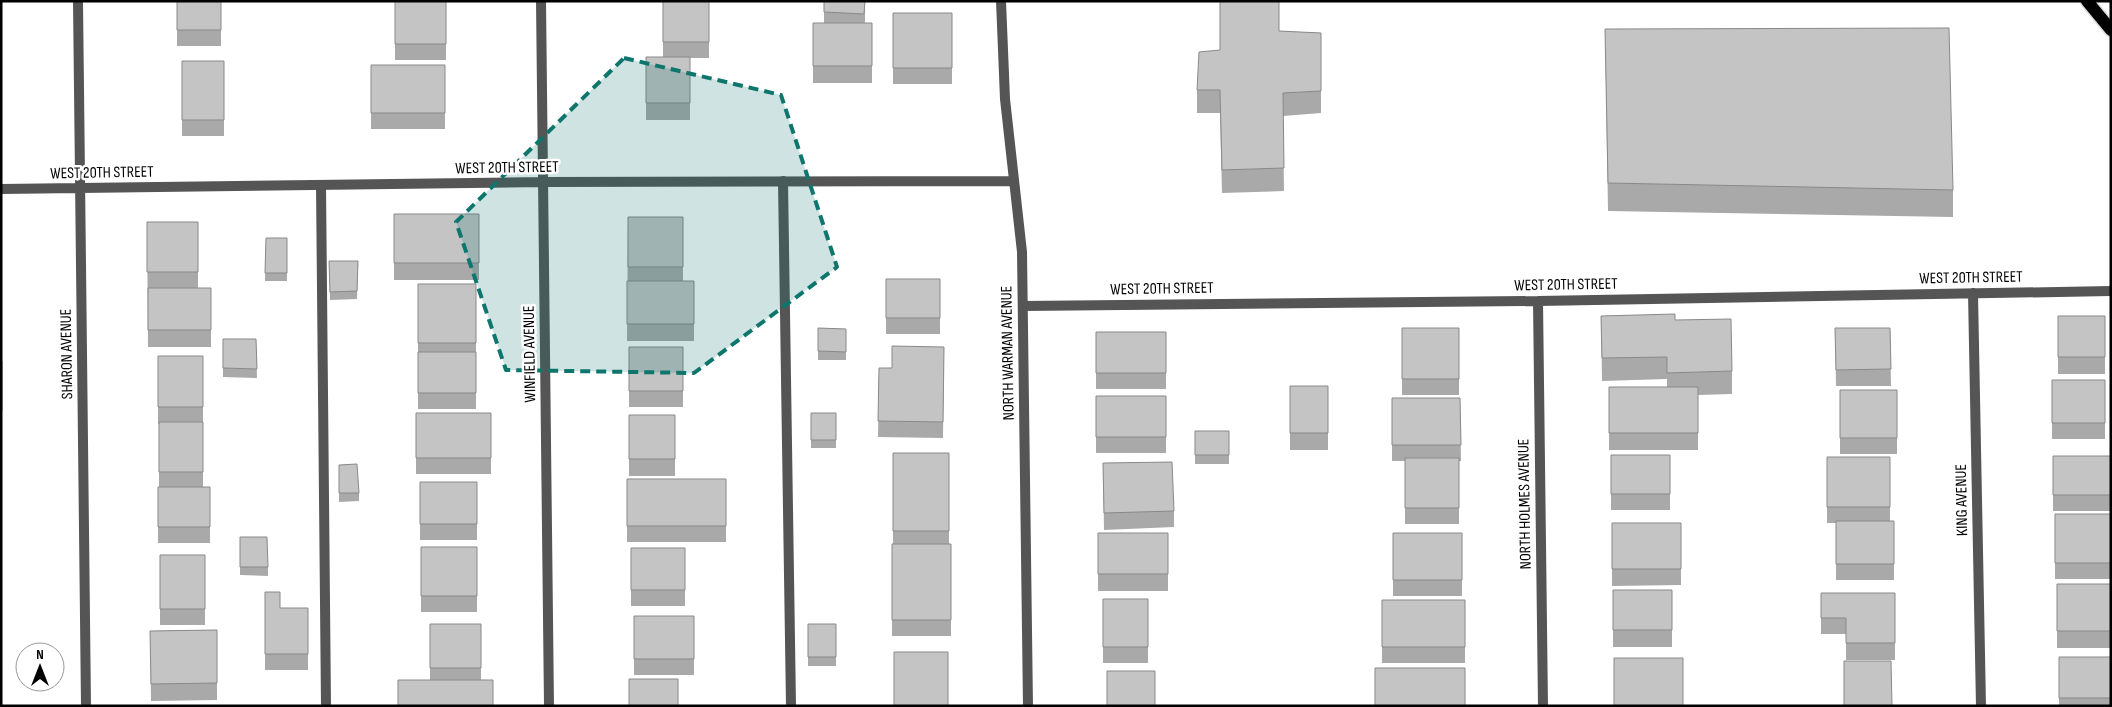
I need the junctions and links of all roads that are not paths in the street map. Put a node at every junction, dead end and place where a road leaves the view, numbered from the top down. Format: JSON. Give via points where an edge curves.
{"nodes":[{"id":1,"x":78,"y":1,"type":"edge"},
{"id":2,"x":541,"y":1,"type":"edge"},
{"id":3,"x":1001,"y":1,"type":"edge"},
{"id":4,"x":2087,"y":1,"type":"edge"},
{"id":5,"x":2111,"y":30,"type":"edge"},
{"id":6,"x":783,"y":181,"type":"junction"},
{"id":7,"x":1013,"y":181,"type":"junction"},
{"id":8,"x":543,"y":182,"type":"junction"},
{"id":9,"x":321,"y":185,"type":"junction"},
{"id":10,"x":80,"y":188,"type":"junction"},
{"id":11,"x":1,"y":189,"type":"edge"},
{"id":12,"x":2111,"y":291,"type":"edge"},
{"id":13,"x":1973,"y":293,"type":"junction"},
{"id":14,"x":1538,"y":301,"type":"junction"},
{"id":15,"x":1023,"y":306,"type":"junction"},
{"id":16,"x":86,"y":706,"type":"edge"},
{"id":17,"x":326,"y":706,"type":"edge"},
{"id":18,"x":549,"y":706,"type":"edge"},
{"id":19,"x":791,"y":706,"type":"edge"},
{"id":20,"x":1028,"y":706,"type":"edge"},
{"id":21,"x":1543,"y":706,"type":"edge"},
{"id":22,"x":1981,"y":706,"type":"edge"}],
"edges":[{"from":1,"to":10,"type":"street","name":"SHARON AVENUE"},
{"from":2,"to":8,"type":"street","name":"WINFIELD AVENUE"},
{"from":3,"to":7,"type":"street","name":"NORTH WARMAN AVENUE","via":[[1005,99]]},
{"from":4,"to":5,"type":"main road"},
{"from":6,"to":7,"type":"street","name":"WEST 20TH STREET"},
{"from":6,"to":8,"type":"street","name":"WEST 20TH STREET"},
{"from":6,"to":19,"type":"street"},
{"from":7,"to":15,"type":"street","name":"NORTH WARMAN AVENUE","via":[[1022,252]]},
{"from":8,"to":9,"type":"street","name":"WEST 20TH STREET"},
{"from":8,"to":18,"type":"street","name":"WINFIELD AVENUE"},
{"from":9,"to":10,"type":"street","name":"WEST 20TH STREET"},
{"from":9,"to":17,"type":"street"},
{"from":10,"to":11,"type":"street","name":"WEST 20TH STREET"},
{"from":10,"to":16,"type":"street","name":"SHARON AVENUE"},
{"from":12,"to":13,"type":"street","name":"WEST 20TH STREET"},
{"from":13,"to":14,"type":"street","name":"WEST 20TH STREET"},
{"from":13,"to":22,"type":"street","name":"KING AVENUE"},
{"from":14,"to":15,"type":"street","name":"WEST 20TH STREET"},
{"from":14,"to":21,"type":"street","name":"NORTH HOLMES AVENUE"},
{"from":15,"to":20,"type":"street","name":"NORTH WARMAN AVENUE"}]}
